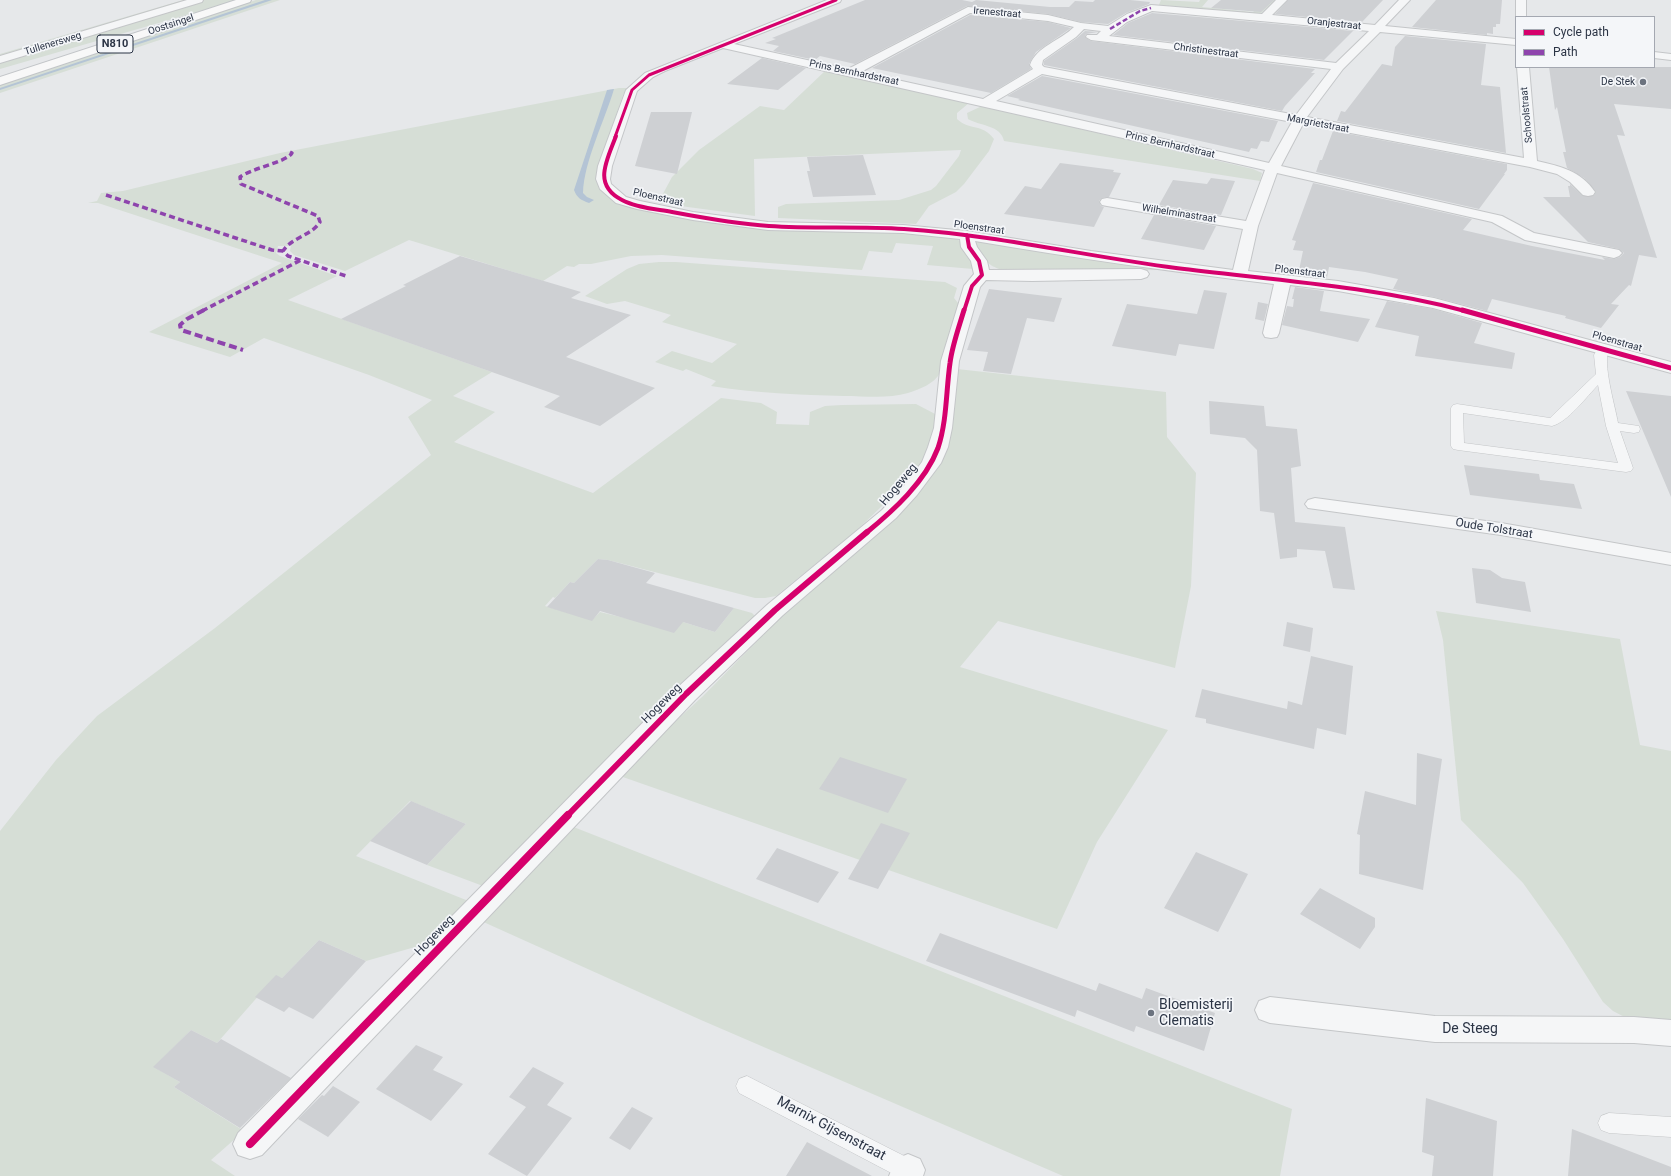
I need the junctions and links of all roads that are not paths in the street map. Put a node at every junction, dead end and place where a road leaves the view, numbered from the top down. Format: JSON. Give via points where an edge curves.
{"nodes":[{"id":1,"x":198,"y":0,"type":"edge"},
{"id":2,"x":246,"y":0,"type":"edge"},
{"id":3,"x":836,"y":0,"type":"edge"},
{"id":4,"x":1282,"y":0,"type":"edge"},
{"id":5,"x":1405,"y":0,"type":"edge"},
{"id":6,"x":1521,"y":0,"type":"edge"},
{"id":7,"x":228,"y":6,"type":"junction"},
{"id":8,"x":1521,"y":16,"type":"edge"},
{"id":9,"x":1264,"y":17,"type":"junction"},
{"id":10,"x":1081,"y":26,"type":"junction"},
{"id":11,"x":1377,"y":28,"type":"junction"},
{"id":12,"x":1110,"y":29,"type":"junction"},
{"id":13,"x":1072,"y":35,"type":"junction"},
{"id":14,"x":1100,"y":38,"type":"junction"},
{"id":15,"x":1515,"y":42,"type":"edge"},
{"id":16,"x":722,"y":45,"type":"junction"},
{"id":17,"x":1655,"y":55,"type":"edge"},
{"id":18,"x":1671,"y":57,"type":"edge"},
{"id":19,"x":0,"y":60,"type":"edge"},
{"id":20,"x":1052,"y":61,"type":"dead end"},
{"id":21,"x":1038,"y":66,"type":"junction"},
{"id":22,"x":1340,"y":67,"type":"junction"},
{"id":23,"x":1523,"y":68,"type":"edge"},
{"id":24,"x":851,"y":72,"type":"junction"},
{"id":25,"x":0,"y":73,"type":"edge"},
{"id":26,"x":0,"y":81,"type":"edge"},
{"id":27,"x":986,"y":102,"type":"junction"},
{"id":28,"x":1299,"y":120,"type":"junction"},
{"id":29,"x":1530,"y":163,"type":"junction"},
{"id":30,"x":1272,"y":169,"type":"junction"},
{"id":31,"x":1588,"y":192,"type":"dead end"},
{"id":32,"x":1107,"y":202,"type":"dead end"},
{"id":33,"x":1251,"y":226,"type":"junction"},
{"id":34,"x":967,"y":236,"type":"junction"},
{"id":35,"x":1614,"y":253,"type":"dead end"},
{"id":36,"x":1212,"y":272,"type":"junction"},
{"id":37,"x":1240,"y":274,"type":"junction"},
{"id":38,"x":982,"y":275,"type":"junction"},
{"id":39,"x":1283,"y":280,"type":"junction"},
{"id":40,"x":1271,"y":333,"type":"dead end"},
{"id":41,"x":1604,"y":348,"type":"junction"},
{"id":42,"x":1671,"y":368,"type":"edge"},
{"id":43,"x":1602,"y":375,"type":"junction"},
{"id":44,"x":1612,"y":426,"type":"junction"},
{"id":45,"x":1634,"y":429,"type":"dead end"},
{"id":46,"x":1316,"y":504,"type":"dead end"},
{"id":47,"x":1671,"y":559,"type":"edge"},
{"id":48,"x":1270,"y":1010,"type":"dead end"},
{"id":49,"x":1671,"y":1033,"type":"edge"},
{"id":50,"x":747,"y":1086,"type":"dead end"},
{"id":51,"x":1609,"y":1122,"type":"dead end"},
{"id":52,"x":1671,"y":1127,"type":"edge"},
{"id":53,"x":250,"y":1144,"type":"dead end"},
{"id":54,"x":907,"y":1173,"type":"edge"}],
"edges":[{"from":1,"to":19,"type":"street","name":"Tullenersweg"},
{"from":2,"to":7,"type":"main road","name":"Oostsingel","number":"N810"},
{"from":3,"to":16,"type":"street","name":"Ploenstraat"},
{"from":4,"to":9,"type":"street"},
{"from":5,"to":11,"type":"street"},
{"from":6,"to":8,"type":"street"},
{"from":7,"to":25,"type":"main road","name":"Oostsingel","number":"N810","via":[[180,18]]},
{"from":7,"to":26,"type":"main road","name":"Oostsingel","number":"N810"},
{"from":9,"to":11,"type":"street","name":"Oranjestraat"},
{"from":9,"to":12,"type":"street","name":"Oranjestraat","via":[[1151,8],[1140,11]]},
{"from":10,"to":12,"type":"street","name":"Irenestraat"},
{"from":10,"to":13,"type":"street"},
{"from":10,"to":24,"type":"street","name":"Irenestraat","via":[[1048,18],[968,10]]},
{"from":11,"to":15,"type":"street","name":"Oranjestraat"},
{"from":11,"to":22,"type":"street"},
{"from":12,"to":14,"type":"street"},
{"from":13,"to":14,"type":"street","name":"Christinestraat"},
{"from":13,"to":21,"type":"street","via":[[1038,58]]},
{"from":14,"to":22,"type":"street","name":"Christinestraat"},
{"from":16,"to":24,"type":"street","name":"Prins Bernhardstraat"},
{"from":16,"to":34,"type":"street","name":"Ploenstraat","via":[[660,69],[632,90],[605,166],[603,180],[612,194],[626,202],[660,210],[768,226],[903,229]]},
{"from":17,"to":18,"type":"street"},
{"from":20,"to":21,"type":"street"},
{"from":21,"to":27,"type":"street"},
{"from":21,"to":28,"type":"street","name":"Margrietstraat"},
{"from":22,"to":28,"type":"street"},
{"from":23,"to":29,"type":"street","name":"Schoolstraat"},
{"from":24,"to":27,"type":"street","name":"Prins Bernhardstraat"},
{"from":27,"to":30,"type":"street","name":"Prins Bernhardstraat"},
{"from":28,"to":29,"type":"street","name":"Margrietstraat"},
{"from":28,"to":30,"type":"street"},
{"from":29,"to":31,"type":"street","name":"Margrietstraat","via":[[1562,172],[1575,179]]},
{"from":30,"to":33,"type":"street"},
{"from":30,"to":35,"type":"street","name":"Prins Bernhardstraat","via":[[1497,219],[1530,237]]},
{"from":32,"to":33,"type":"street","name":"Wilhelminastraat"},
{"from":33,"to":37,"type":"street"},
{"from":34,"to":36,"type":"street","name":"Ploenstraat"},
{"from":34,"to":38,"type":"street","via":[[969,247],[979,261]]},
{"from":36,"to":37,"type":"street","name":"Ploenstraat"},
{"from":36,"to":38,"type":"street","name":"Ploenstraat"},
{"from":37,"to":39,"type":"street","name":"Ploenstraat"},
{"from":38,"to":53,"type":"street","name":"Hogeweg","via":[[972,286],[950,361],[943,428],[938,447],[931,463],[910,491],[889,514],[775,610],[686,694]]},
{"from":39,"to":40,"type":"street"},
{"from":39,"to":41,"type":"street","name":"Ploenstraat","via":[[1338,286],[1434,304]]},
{"from":41,"to":42,"type":"street","name":"Ploenstraat"},
{"from":41,"to":43,"type":"lane","via":[[1600,355]]},
{"from":43,"to":44,"type":"lane"},
{"from":43,"to":44,"type":"lane","via":[[1552,422],[1457,408],[1458,446],[1626,468]]},
{"from":44,"to":45,"type":"lane"},
{"from":46,"to":47,"type":"street","name":"Oude Tolstraat","via":[[1501,528]]},
{"from":48,"to":49,"type":"street","name":"De Steeg","via":[[1435,1029],[1634,1030]]},
{"from":50,"to":54,"type":"lane","name":"Marnix Gijsenstraat"},
{"from":51,"to":52,"type":"lane"}]}
